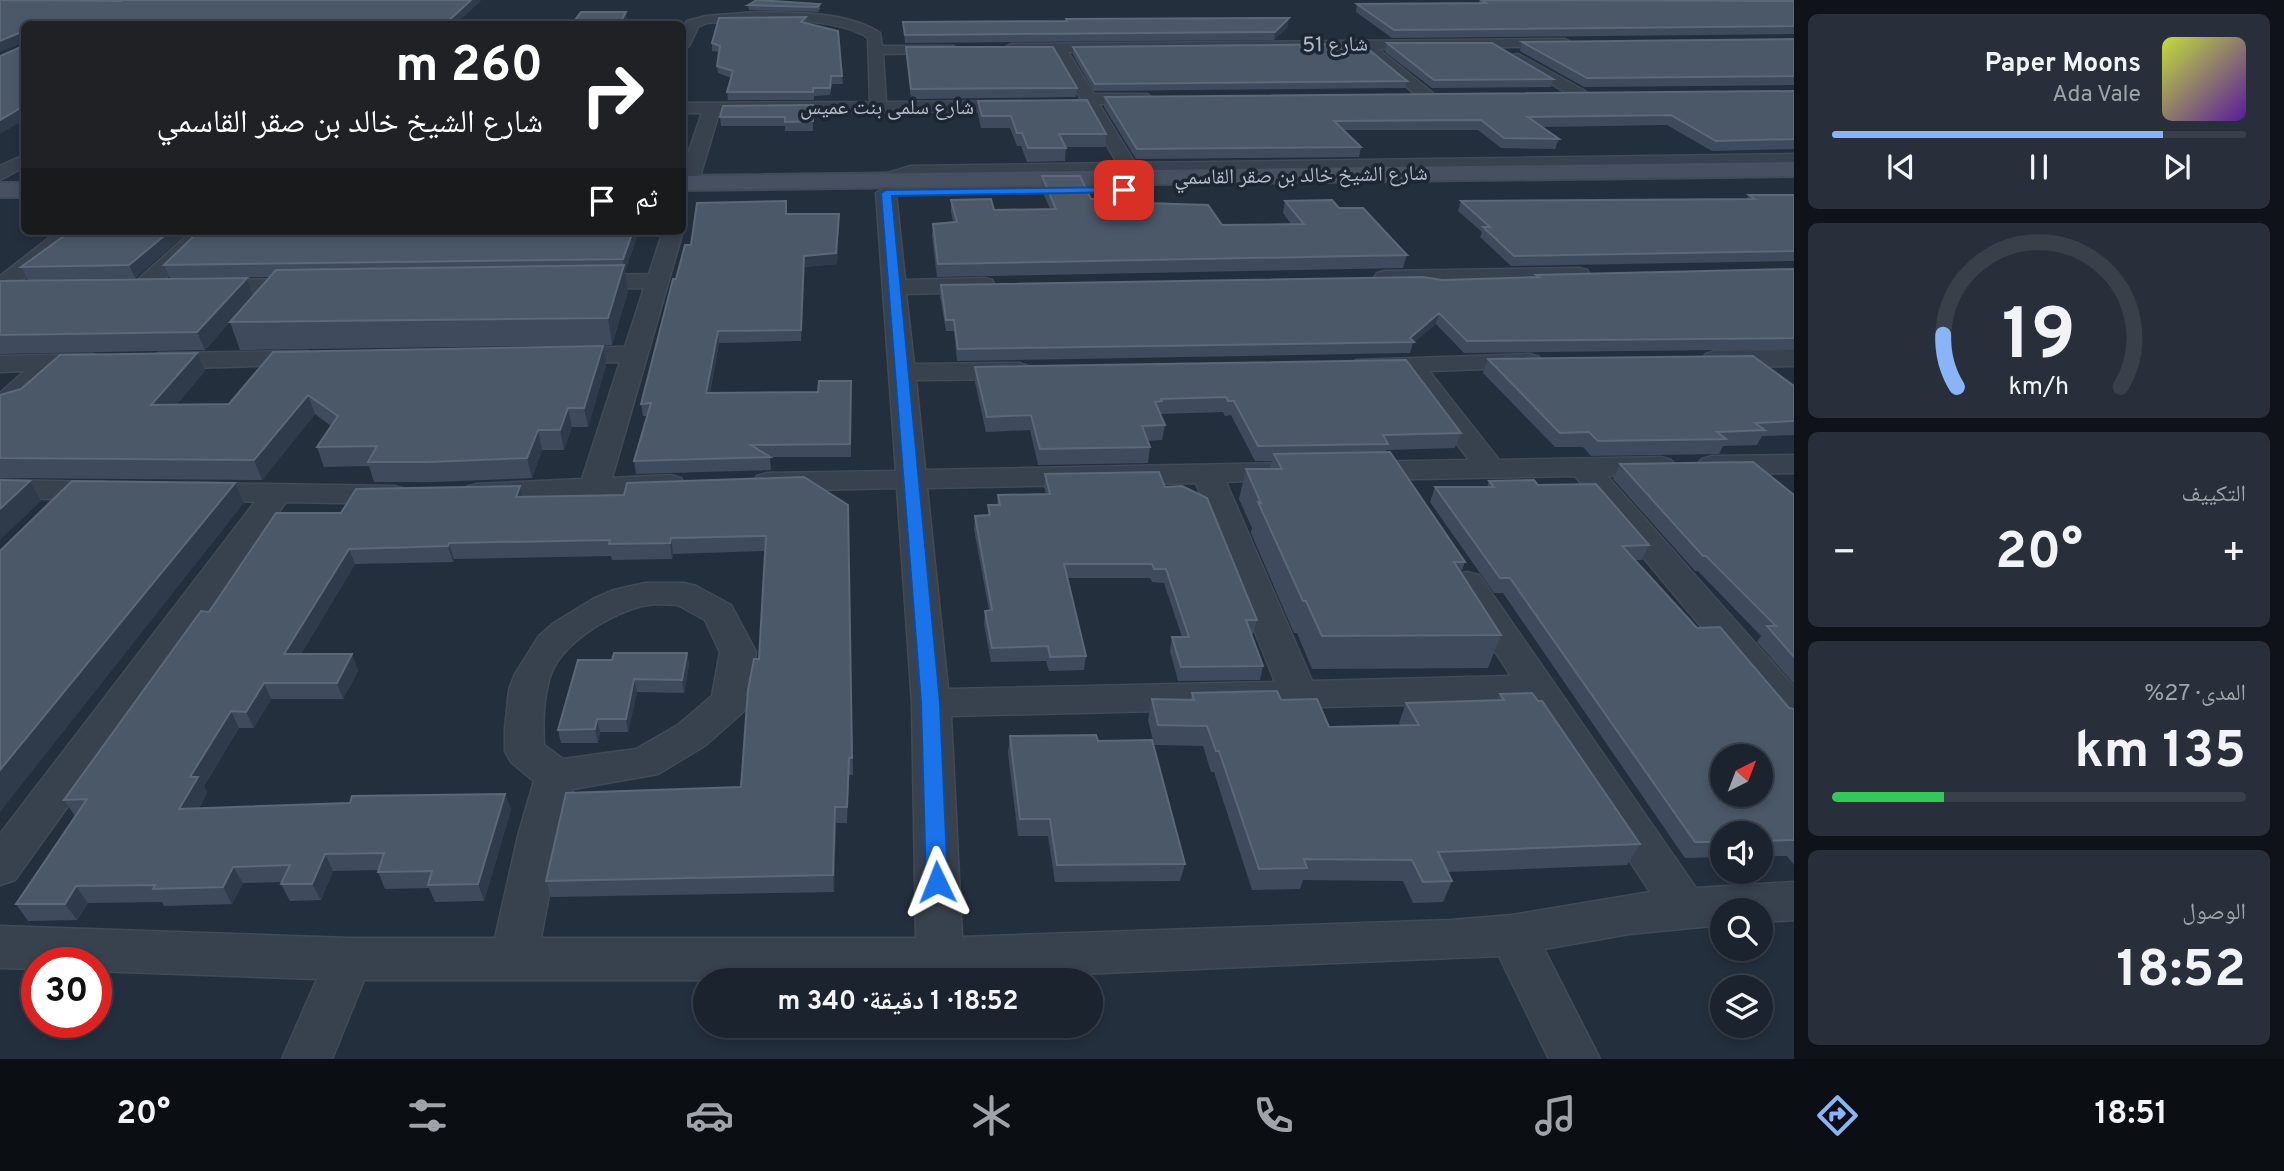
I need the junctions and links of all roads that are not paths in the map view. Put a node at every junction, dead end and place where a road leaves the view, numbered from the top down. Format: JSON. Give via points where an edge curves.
{"nodes":[{"id":1,"x":686,"y":37,"type":"edge"},
{"id":2,"x":1492,"y":43,"type":"junction"},
{"id":3,"x":1574,"y":43,"type":"edge"},
{"id":4,"x":1363,"y":44,"type":"junction"},
{"id":5,"x":1058,"y":47,"type":"junction"},
{"id":6,"x":993,"y":48,"type":"edge"},
{"id":7,"x":967,"y":49,"type":"edge"},
{"id":8,"x":876,"y":50,"type":"junction"},
{"id":9,"x":1551,"y":95,"type":"edge"},
{"id":10,"x":1399,"y":97,"type":"edge"},
{"id":11,"x":1170,"y":99,"type":"edge"},
{"id":12,"x":1086,"y":103,"type":"junction"},
{"id":13,"x":1039,"y":106,"type":"edge"},
{"id":14,"x":878,"y":107,"type":"junction"},
{"id":15,"x":686,"y":108,"type":"edge"},
{"id":16,"x":712,"y":108,"type":"junction"},
{"id":17,"x":1794,"y":159,"type":"edge"},
{"id":18,"x":21,"y":166,"type":"edge"},
{"id":19,"x":1794,"y":169,"type":"edge"},
{"id":20,"x":1132,"y":173,"type":"junction"},
{"id":21,"x":1794,"y":182,"type":"edge"},
{"id":22,"x":686,"y":186,"type":"edge"},
{"id":23,"x":883,"y":187,"type":"junction"},
{"id":24,"x":10,"y":189,"type":"edge"},
{"id":25,"x":686,"y":192,"type":"edge"},
{"id":26,"x":66,"y":235,"type":"edge"},
{"id":27,"x":200,"y":235,"type":"edge"},
{"id":28,"x":672,"y":235,"type":"edge"},
{"id":29,"x":1602,"y":274,"type":"edge"},
{"id":30,"x":1359,"y":279,"type":"edge"},
{"id":31,"x":658,"y":281,"type":"junction"},
{"id":32,"x":563,"y":282,"type":"edge"},
{"id":33,"x":318,"y":285,"type":"edge"},
{"id":34,"x":1004,"y":285,"type":"edge"},
{"id":35,"x":278,"y":286,"type":"junction"},
{"id":36,"x":894,"y":287,"type":"junction"},
{"id":37,"x":0,"y":288,"type":"edge"},
{"id":38,"x":116,"y":288,"type":"edge"},
{"id":39,"x":142,"y":288,"type":"junction"},
{"id":40,"x":39,"y":289,"type":"edge"},
{"id":41,"x":253,"y":314,"type":"edge"},
{"id":42,"x":237,"y":332,"type":"edge"},
{"id":43,"x":635,"y":354,"type":"junction"},
{"id":44,"x":540,"y":356,"type":"edge"},
{"id":45,"x":1794,"y":358,"type":"edge"},
{"id":46,"x":335,"y":359,"type":"edge"},
{"id":47,"x":1697,"y":359,"type":"edge"},
{"id":48,"x":213,"y":360,"type":"junction"},
{"id":49,"x":1557,"y":362,"type":"edge"},
{"id":50,"x":49,"y":363,"type":"junction"},
{"id":51,"x":0,"y":364,"type":"edge"},
{"id":52,"x":1410,"y":364,"type":"junction"},
{"id":53,"x":1342,"y":365,"type":"edge"},
{"id":54,"x":1039,"y":370,"type":"edge"},
{"id":55,"x":901,"y":372,"type":"junction"},
{"id":56,"x":0,"y":407,"type":"edge"},
{"id":57,"x":1583,"y":467,"type":"junction"},
{"id":58,"x":1490,"y":468,"type":"junction"},
{"id":59,"x":1790,"y":468,"type":"edge"},
{"id":60,"x":1391,"y":471,"type":"junction"},
{"id":61,"x":1207,"y":473,"type":"junction"},
{"id":62,"x":910,"y":478,"type":"junction"},
{"id":63,"x":746,"y":482,"type":"edge"},
{"id":64,"x":691,"y":484,"type":"edge"},
{"id":65,"x":595,"y":486,"type":"junction"},
{"id":66,"x":0,"y":489,"type":"edge"},
{"id":67,"x":73,"y":490,"type":"junction"},
{"id":68,"x":127,"y":491,"type":"edge"},
{"id":69,"x":168,"y":492,"type":"edge"},
{"id":70,"x":277,"y":494,"type":"junction"},
{"id":71,"x":1414,"y":505,"type":"edge"},
{"id":72,"x":46,"y":517,"type":"edge"},
{"id":73,"x":1445,"y":551,"type":"edge"},
{"id":74,"x":1538,"y":689,"type":"junction"},
{"id":75,"x":1299,"y":695,"type":"junction"},
{"id":76,"x":931,"y":703,"type":"junction"},
{"id":77,"x":1794,"y":712,"type":"edge"},
{"id":78,"x":556,"y":776,"type":"junction"},
{"id":79,"x":0,"y":867,"type":"edge"},
{"id":80,"x":1794,"y":901,"type":"edge"},
{"id":81,"x":1685,"y":908,"type":"junction"},
{"id":82,"x":1512,"y":935,"type":"junction"},
{"id":83,"x":5,"y":954,"type":"edge"},
{"id":84,"x":514,"y":958,"type":"junction"},
{"id":85,"x":349,"y":959,"type":"junction"},
{"id":86,"x":940,"y":959,"type":"junction"},
{"id":87,"x":307,"y":1059,"type":"edge"},
{"id":88,"x":1575,"y":1059,"type":"edge"}],
"edges":[{"from":1,"to":8,"type":"street","via":[[692,24],[701,20],[762,17],[845,23],[873,32]]},
{"from":2,"to":3,"type":"street","name":"شارع 51"},
{"from":2,"to":4,"type":"street","name":"شارع 51"},
{"from":2,"to":9,"type":"street","via":[[1585,94]]},
{"from":4,"to":5,"type":"street","name":"شارع 51"},
{"from":4,"to":10,"type":"street","via":[[1433,96]]},
{"from":5,"to":6,"type":"street","name":"شارع 51"},
{"from":5,"to":12,"type":"street"},
{"from":7,"to":8,"type":"street"},
{"from":8,"to":14,"type":"street"},
{"from":11,"to":12,"type":"street"},
{"from":12,"to":20,"type":"street"},
{"from":13,"to":14,"type":"street","name":"شارع سلمى بنت عميس"},
{"from":14,"to":16,"type":"street","name":"شارع سلمى بنت عميس"},
{"from":15,"to":16,"type":"street","name":"شارع سلمى بنت عميس"},
{"from":16,"to":22,"type":"street"},
{"from":17,"to":20,"type":"street"},
{"from":18,"to":24,"type":"street"},
{"from":19,"to":20,"type":"main road","name":"شارع الشيخ خالد بن صقر القاسمي"},
{"from":20,"to":23,"type":"main road","name":"شارع الشيخ خالد بن صقر القاسمي"},
{"from":21,"to":23,"type":"main road","name":"شارع الشيخ خالد بن صقر القاسمي"},
{"from":23,"to":25,"type":"main road","name":"شارع الشيخ خالد بن صقر القاسمي"},
{"from":23,"to":36,"type":"street"},
{"from":26,"to":37,"type":"street"},
{"from":27,"to":39,"type":"street"},
{"from":28,"to":31,"type":"street"},
{"from":29,"to":30,"type":"street"},
{"from":31,"to":32,"type":"street"},
{"from":31,"to":43,"type":"street"},
{"from":33,"to":35,"type":"street"},
{"from":34,"to":36,"type":"street"},
{"from":35,"to":39,"type":"street"},
{"from":35,"to":41,"type":"street"},
{"from":36,"to":55,"type":"street"},
{"from":37,"to":40,"type":"street"},
{"from":38,"to":39,"type":"street"},
{"from":42,"to":48,"type":"street"},
{"from":43,"to":44,"type":"street"},
{"from":43,"to":65,"type":"street"},
{"from":45,"to":47,"type":"street"},
{"from":46,"to":48,"type":"street"},
{"from":48,"to":50,"type":"street"},
{"from":49,"to":52,"type":"street"},
{"from":50,"to":51,"type":"street"},
{"from":50,"to":56,"type":"street"},
{"from":52,"to":53,"type":"street"},
{"from":52,"to":58,"type":"street"},
{"from":54,"to":55,"type":"street"},
{"from":55,"to":62,"type":"street"},
{"from":57,"to":58,"type":"street"},
{"from":57,"to":59,"type":"street"},
{"from":57,"to":77,"type":"street"},
{"from":58,"to":60,"type":"street"},
{"from":60,"to":61,"type":"street"},
{"from":60,"to":71,"type":"street"},
{"from":61,"to":62,"type":"street"},
{"from":61,"to":75,"type":"street"},
{"from":62,"to":63,"type":"street"},
{"from":62,"to":76,"type":"street"},
{"from":64,"to":65,"type":"street"},
{"from":65,"to":70,"type":"street","via":[[434,494]]},
{"from":66,"to":67,"type":"street"},
{"from":67,"to":68,"type":"street"},
{"from":67,"to":72,"type":"street"},
{"from":69,"to":70,"type":"street"},
{"from":70,"to":79,"type":"street"},
{"from":73,"to":74,"type":"street"},
{"from":74,"to":75,"type":"street"},
{"from":74,"to":81,"type":"street"},
{"from":75,"to":76,"type":"street"},
{"from":76,"to":86,"type":"street"},
{"from":78,"to":78,"type":"street","via":[[525,751],[524,719],[528,687],[540,657],[566,630],[600,609],[640,595],[684,594],[719,613],[738,652],[730,702],[692,735],[644,762]]},
{"from":78,"to":84,"type":"street"},
{"from":80,"to":81,"type":"street"},
{"from":81,"to":82,"type":"street"},
{"from":82,"to":86,"type":"street"},
{"from":82,"to":88,"type":"street"},
{"from":83,"to":85,"type":"street"},
{"from":84,"to":85,"type":"street"},
{"from":84,"to":86,"type":"street"},
{"from":85,"to":87,"type":"street"}]}
